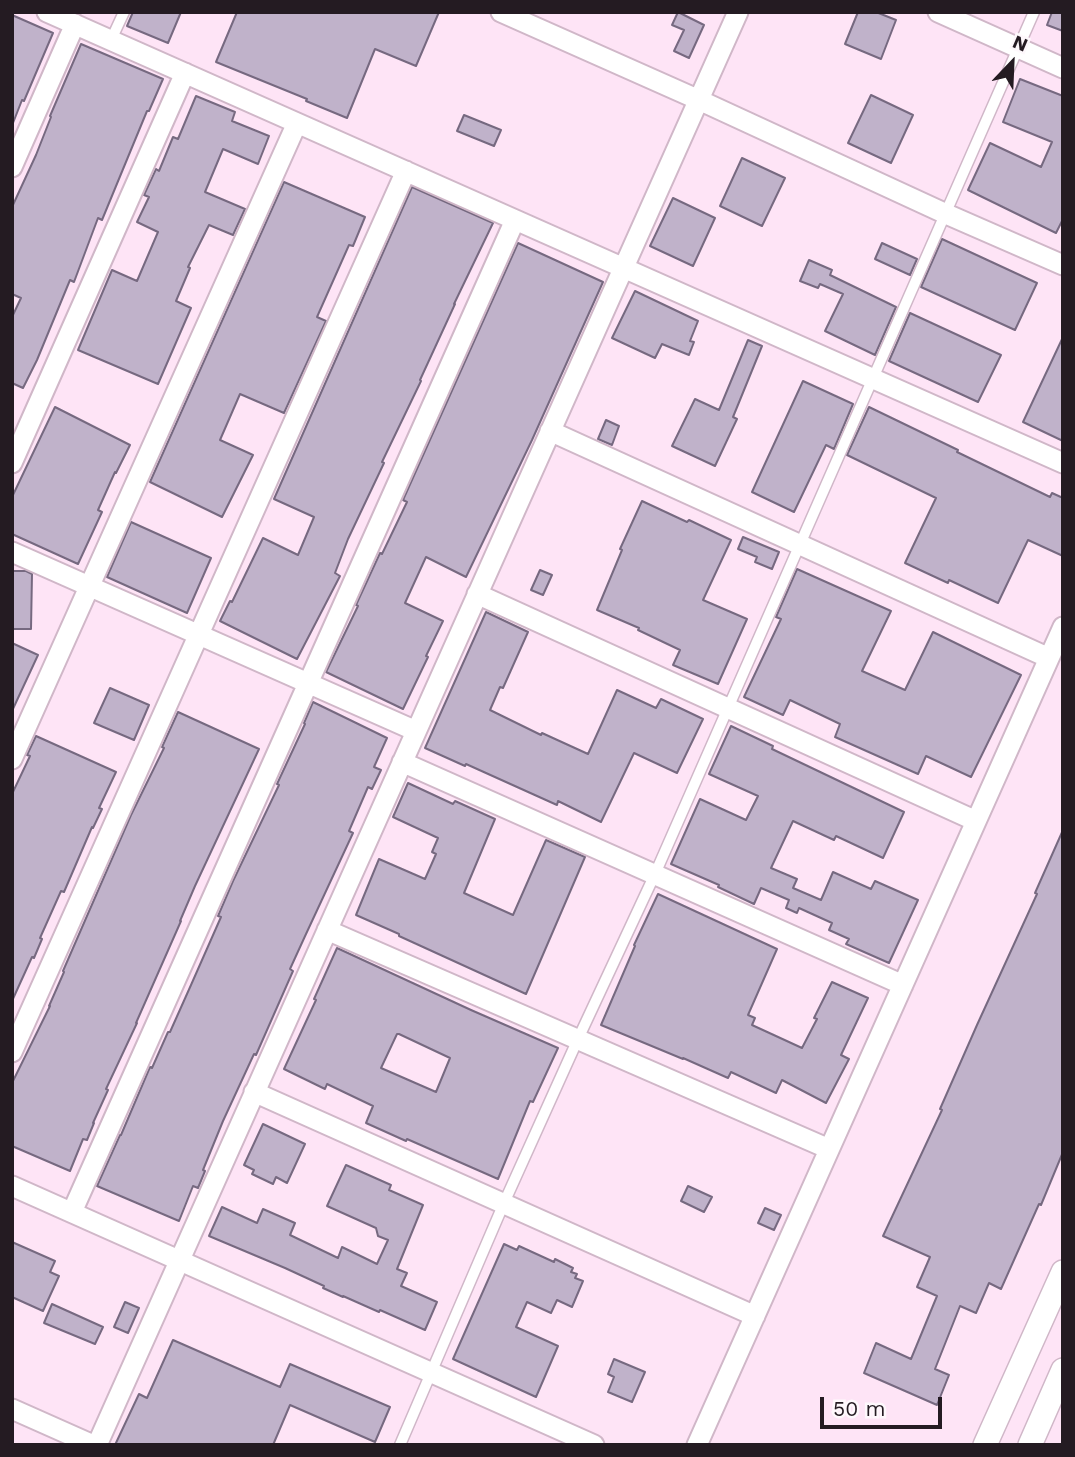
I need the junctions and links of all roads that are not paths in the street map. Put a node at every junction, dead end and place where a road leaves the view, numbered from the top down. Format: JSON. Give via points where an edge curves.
{"nodes":[{"id":1,"x":47,"y":12,"type":"edge"},
{"id":2,"x":124,"y":12,"type":"edge"},
{"id":3,"x":501,"y":12,"type":"edge"},
{"id":4,"x":738,"y":12,"type":"edge"},
{"id":5,"x":938,"y":12,"type":"edge"},
{"id":6,"x":1034,"y":12,"type":"edge"},
{"id":7,"x":75,"y":24,"type":"junction"},
{"id":8,"x":111,"y":40,"type":"junction"},
{"id":9,"x":1018,"y":48,"type":"junction"},
{"id":10,"x":1063,"y":68,"type":"edge"},
{"id":11,"x":186,"y":74,"type":"junction"},
{"id":12,"x":699,"y":100,"type":"junction"},
{"id":13,"x":297,"y":123,"type":"junction"},
{"id":14,"x":12,"y":167,"type":"edge"},
{"id":15,"x":406,"y":171,"type":"junction"},
{"id":16,"x":944,"y":214,"type":"junction"},
{"id":17,"x":515,"y":220,"type":"junction"},
{"id":18,"x":1063,"y":265,"type":"edge"},
{"id":19,"x":624,"y":268,"type":"junction"},
{"id":20,"x":873,"y":379,"type":"junction"},
{"id":21,"x":550,"y":431,"type":"junction"},
{"id":22,"x":12,"y":463,"type":"edge"},
{"id":23,"x":1063,"y":463,"type":"edge"},
{"id":24,"x":800,"y":544,"type":"junction"},
{"id":25,"x":12,"y":552,"type":"edge"},
{"id":26,"x":90,"y":586,"type":"junction"},
{"id":27,"x":477,"y":594,"type":"junction"},
{"id":28,"x":1063,"y":627,"type":"edge"},
{"id":29,"x":199,"y":635,"type":"junction"},
{"id":30,"x":1049,"y":658,"type":"junction"},
{"id":31,"x":308,"y":683,"type":"junction"},
{"id":32,"x":728,"y":708,"type":"junction"},
{"id":33,"x":416,"y":731,"type":"junction"},
{"id":34,"x":12,"y":759,"type":"edge"},
{"id":35,"x":402,"y":762,"type":"junction"},
{"id":36,"x":976,"y":821,"type":"junction"},
{"id":37,"x":654,"y":874,"type":"junction"},
{"id":38,"x":327,"y":930,"type":"junction"},
{"id":39,"x":903,"y":985,"type":"junction"},
{"id":40,"x":578,"y":1039,"type":"junction"},
{"id":41,"x":12,"y":1052,"type":"edge"},
{"id":42,"x":254,"y":1092,"type":"junction"},
{"id":43,"x":829,"y":1149,"type":"junction"},
{"id":44,"x":12,"y":1186,"type":"edge"},
{"id":45,"x":504,"y":1203,"type":"junction"},
{"id":46,"x":72,"y":1212,"type":"junction"},
{"id":47,"x":179,"y":1260,"type":"junction"},
{"id":48,"x":1063,"y":1272,"type":"edge"},
{"id":49,"x":755,"y":1316,"type":"junction"},
{"id":50,"x":1063,"y":1370,"type":"edge"},
{"id":51,"x":432,"y":1373,"type":"junction"},
{"id":52,"x":12,"y":1409,"type":"edge"},
{"id":53,"x":95,"y":1445,"type":"edge"},
{"id":54,"x":400,"y":1445,"type":"edge"},
{"id":55,"x":594,"y":1445,"type":"edge"},
{"id":56,"x":697,"y":1445,"type":"edge"},
{"id":57,"x":985,"y":1445,"type":"edge"},
{"id":58,"x":1030,"y":1445,"type":"edge"}],
"edges":[{"from":1,"to":7,"type":"street"},
{"from":2,"to":8,"type":"lane"},
{"from":3,"to":12,"type":"street"},
{"from":4,"to":12,"type":"street"},
{"from":5,"to":9,"type":"street"},
{"from":6,"to":9,"type":"lane"},
{"from":7,"to":8,"type":"street"},
{"from":7,"to":14,"type":"street"},
{"from":8,"to":11,"type":"street"},
{"from":9,"to":10,"type":"street"},
{"from":9,"to":16,"type":"lane"},
{"from":11,"to":13,"type":"street"},
{"from":11,"to":22,"type":"street"},
{"from":12,"to":16,"type":"street"},
{"from":12,"to":19,"type":"street"},
{"from":13,"to":15,"type":"street"},
{"from":13,"to":26,"type":"street"},
{"from":15,"to":17,"type":"street"},
{"from":15,"to":29,"type":"street"},
{"from":16,"to":18,"type":"street"},
{"from":16,"to":20,"type":"lane"},
{"from":17,"to":19,"type":"street"},
{"from":17,"to":31,"type":"street"},
{"from":19,"to":20,"type":"street"},
{"from":19,"to":21,"type":"street"},
{"from":20,"to":23,"type":"street"},
{"from":20,"to":24,"type":"lane"},
{"from":21,"to":24,"type":"street"},
{"from":21,"to":27,"type":"street"},
{"from":24,"to":30,"type":"street"},
{"from":24,"to":32,"type":"lane"},
{"from":25,"to":26,"type":"street"},
{"from":26,"to":29,"type":"street"},
{"from":26,"to":34,"type":"street"},
{"from":27,"to":32,"type":"street"},
{"from":27,"to":33,"type":"street"},
{"from":28,"to":30,"type":"street"},
{"from":29,"to":31,"type":"street"},
{"from":29,"to":41,"type":"street"},
{"from":30,"to":36,"type":"street"},
{"from":31,"to":33,"type":"street"},
{"from":31,"to":46,"type":"street"},
{"from":32,"to":36,"type":"street"},
{"from":32,"to":37,"type":"lane"},
{"from":33,"to":35,"type":"street"},
{"from":35,"to":37,"type":"street"},
{"from":35,"to":38,"type":"street"},
{"from":36,"to":39,"type":"street"},
{"from":37,"to":39,"type":"street"},
{"from":37,"to":40,"type":"lane"},
{"from":38,"to":40,"type":"street"},
{"from":38,"to":42,"type":"street"},
{"from":39,"to":43,"type":"street"},
{"from":40,"to":43,"type":"street"},
{"from":40,"to":45,"type":"lane"},
{"from":42,"to":45,"type":"street"},
{"from":42,"to":47,"type":"street"},
{"from":43,"to":49,"type":"street"},
{"from":44,"to":46,"type":"street"},
{"from":45,"to":49,"type":"street"},
{"from":45,"to":51,"type":"lane"},
{"from":46,"to":47,"type":"street"},
{"from":47,"to":51,"type":"street"},
{"from":47,"to":53,"type":"street"},
{"from":48,"to":57,"type":"street"},
{"from":49,"to":56,"type":"street"},
{"from":50,"to":58,"type":"street"},
{"from":51,"to":54,"type":"lane"},
{"from":51,"to":55,"type":"street"},
{"from":52,"to":53,"type":"street"}]}
